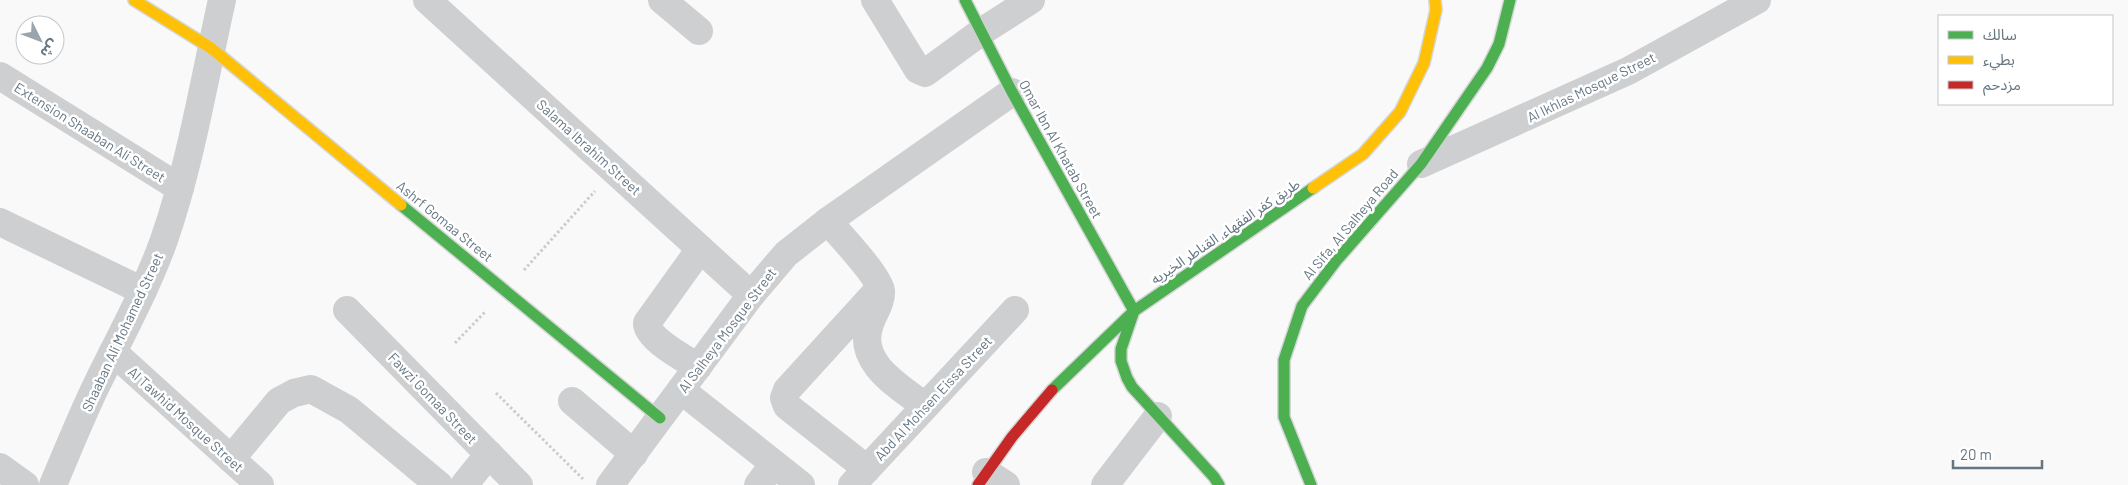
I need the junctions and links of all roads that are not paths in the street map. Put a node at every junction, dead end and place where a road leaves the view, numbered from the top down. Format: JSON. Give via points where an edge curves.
{"nodes":[{"id":1,"x":134,"y":0,"type":"edge"},
{"id":2,"x":222,"y":0,"type":"edge"},
{"id":3,"x":427,"y":0,"type":"edge"},
{"id":4,"x":662,"y":0,"type":"edge"},
{"id":5,"x":875,"y":0,"type":"edge"},
{"id":6,"x":965,"y":0,"type":"edge"},
{"id":7,"x":1031,"y":0,"type":"edge"},
{"id":8,"x":1435,"y":0,"type":"edge"},
{"id":9,"x":1510,"y":0,"type":"edge"},
{"id":10,"x":1757,"y":0,"type":"edge"},
{"id":11,"x":699,"y":31,"type":"dead end"},
{"id":12,"x":980,"y":32,"type":"junction"},
{"id":13,"x":211,"y":48,"type":"junction"},
{"id":14,"x":0,"y":76,"type":"edge"},
{"id":15,"x":1012,"y":92,"type":"junction"},
{"id":16,"x":1420,"y":164,"type":"junction"},
{"id":17,"x":180,"y":188,"type":"junction"},
{"id":18,"x":828,"y":221,"type":"junction"},
{"id":19,"x":0,"y":222,"type":"edge"},
{"id":20,"x":700,"y":249,"type":"junction"},
{"id":21,"x":880,"y":288,"type":"junction"},
{"id":22,"x":143,"y":291,"type":"junction"},
{"id":23,"x":751,"y":294,"type":"junction"},
{"id":24,"x":347,"y":310,"type":"dead end"},
{"id":25,"x":1015,"y":310,"type":"dead end"},
{"id":26,"x":1134,"y":311,"type":"junction"},
{"id":27,"x":113,"y":352,"type":"junction"},
{"id":28,"x":698,"y":367,"type":"junction"},
{"id":29,"x":682,"y":390,"type":"junction"},
{"id":30,"x":572,"y":401,"type":"dead end"},
{"id":31,"x":925,"y":406,"type":"junction"},
{"id":32,"x":1158,"y":416,"type":"junction"},
{"id":33,"x":660,"y":418,"type":"junction"},
{"id":34,"x":489,"y":454,"type":"junction"},
{"id":35,"x":634,"y":454,"type":"junction"},
{"id":36,"x":231,"y":459,"type":"junction"},
{"id":37,"x":774,"y":464,"type":"junction"},
{"id":38,"x":0,"y":467,"type":"edge"},
{"id":39,"x":859,"y":477,"type":"edge"},
{"id":40,"x":990,"y":481,"type":"edge"},
{"id":41,"x":25,"y":485,"type":"edge"},
{"id":42,"x":53,"y":485,"type":"edge"},
{"id":43,"x":260,"y":485,"type":"edge"},
{"id":44,"x":439,"y":485,"type":"edge"},
{"id":45,"x":464,"y":485,"type":"edge"},
{"id":46,"x":519,"y":485,"type":"edge"},
{"id":47,"x":610,"y":485,"type":"edge"},
{"id":48,"x":758,"y":485,"type":"edge"},
{"id":49,"x":801,"y":485,"type":"edge"},
{"id":50,"x":1105,"y":485,"type":"edge"},
{"id":51,"x":1219,"y":485,"type":"edge"},
{"id":52,"x":1311,"y":485,"type":"edge"}],
"edges":[{"from":1,"to":13,"type":"street","name":"Ashrf Gomaa Street"},
{"from":2,"to":13,"type":"street","name":"Shaaban Ali Mohamed Street"},
{"from":3,"to":20,"type":"street","name":"Salama Ibrahim Street"},
{"from":4,"to":11,"type":"street"},
{"from":5,"to":12,"type":"street","via":[[922,73]]},
{"from":6,"to":12,"type":"street","name":"Omar Ibn Al Khatab Street"},
{"from":7,"to":12,"type":"street"},
{"from":8,"to":26,"type":"street","name":"طريق كفر الفقهاء, القناطر الخيريه","via":[[1436,10],[1424,64],[1400,112],[1364,154]]},
{"from":9,"to":16,"type":"street","name":"Al Sifa, Al Salheya Road","via":[[1498,44],[1487,68]]},
{"from":10,"to":16,"type":"street","name":"Al Ikhlas Mosque Street","via":[[1628,71]]},
{"from":12,"to":15,"type":"street","name":"Omar Ibn Al Khatab Street"},
{"from":13,"to":17,"type":"street","name":"Shaaban Ali Mohamed Street"},
{"from":13,"to":33,"type":"street","name":"Ashrf Gomaa Street"},
{"from":14,"to":17,"type":"street","name":"Extension Shaaban Ali Street"},
{"from":15,"to":18,"type":"street","name":"Al Salheya Mosque Street"},
{"from":15,"to":26,"type":"street","name":"Omar Ibn Al Khatab Street"},
{"from":16,"to":52,"type":"street","name":"Al Sifa, Al Salheya Road","via":[[1336,261],[1302,306],[1284,360],[1284,417]]},
{"from":17,"to":22,"type":"street","name":"Shaaban Ali Mohamed Street","via":[[164,240]]},
{"from":18,"to":21,"type":"street"},
{"from":18,"to":23,"type":"street","name":"Al Salheya Mosque Street","via":[[786,254]]},
{"from":19,"to":22,"type":"street"},
{"from":20,"to":23,"type":"street","name":"Salama Ibrahim Street"},
{"from":20,"to":28,"type":"street","via":[[650,316],[647,327],[656,339]]},
{"from":21,"to":31,"type":"street","via":[[880,299],[868,326],[866,345],[875,364]]},
{"from":21,"to":39,"type":"street","via":[[787,390],[784,398],[788,406]]},
{"from":22,"to":27,"type":"street","name":"Shaaban Ali Mohamed Street"},
{"from":23,"to":28,"type":"street","name":"Al Salheya Mosque Street"},
{"from":24,"to":34,"type":"street","name":"Fawzi Gomaa Street"},
{"from":25,"to":31,"type":"street","name":"Abd Al Mohsen Eissa Street"},
{"from":26,"to":32,"type":"street","via":[[1120,360],[1132,387]]},
{"from":26,"to":40,"type":"street","name":"طريق كفر الفقهاء, القناطر الخيريه","via":[[1074,366],[1031,414]]},
{"from":27,"to":36,"type":"street","name":"Al Tawhid Mosque Street"},
{"from":27,"to":42,"type":"street","name":"Shaaban Ali Mohamed Street"},
{"from":28,"to":29,"type":"street","name":"Al Salheya Mosque Street"},
{"from":29,"to":33,"type":"street","name":"Al Salheya Mosque Street"},
{"from":29,"to":37,"type":"street"},
{"from":30,"to":35,"type":"street"},
{"from":31,"to":39,"type":"street","name":"Abd Al Mohsen Eissa Street"},
{"from":32,"to":50,"type":"street"},
{"from":32,"to":51,"type":"street"},
{"from":33,"to":35,"type":"street","name":"Al Salheya Mosque Street"},
{"from":34,"to":45,"type":"street"},
{"from":34,"to":46,"type":"street","name":"Fawzi Gomaa Street"},
{"from":35,"to":47,"type":"street","name":"Al Salheya Mosque Street"},
{"from":36,"to":43,"type":"street","name":"Al Tawhid Mosque Street"},
{"from":36,"to":44,"type":"street","via":[[279,401],[311,389],[348,410]]},
{"from":37,"to":48,"type":"street"},
{"from":37,"to":49,"type":"street"},
{"from":38,"to":41,"type":"street"}]}
